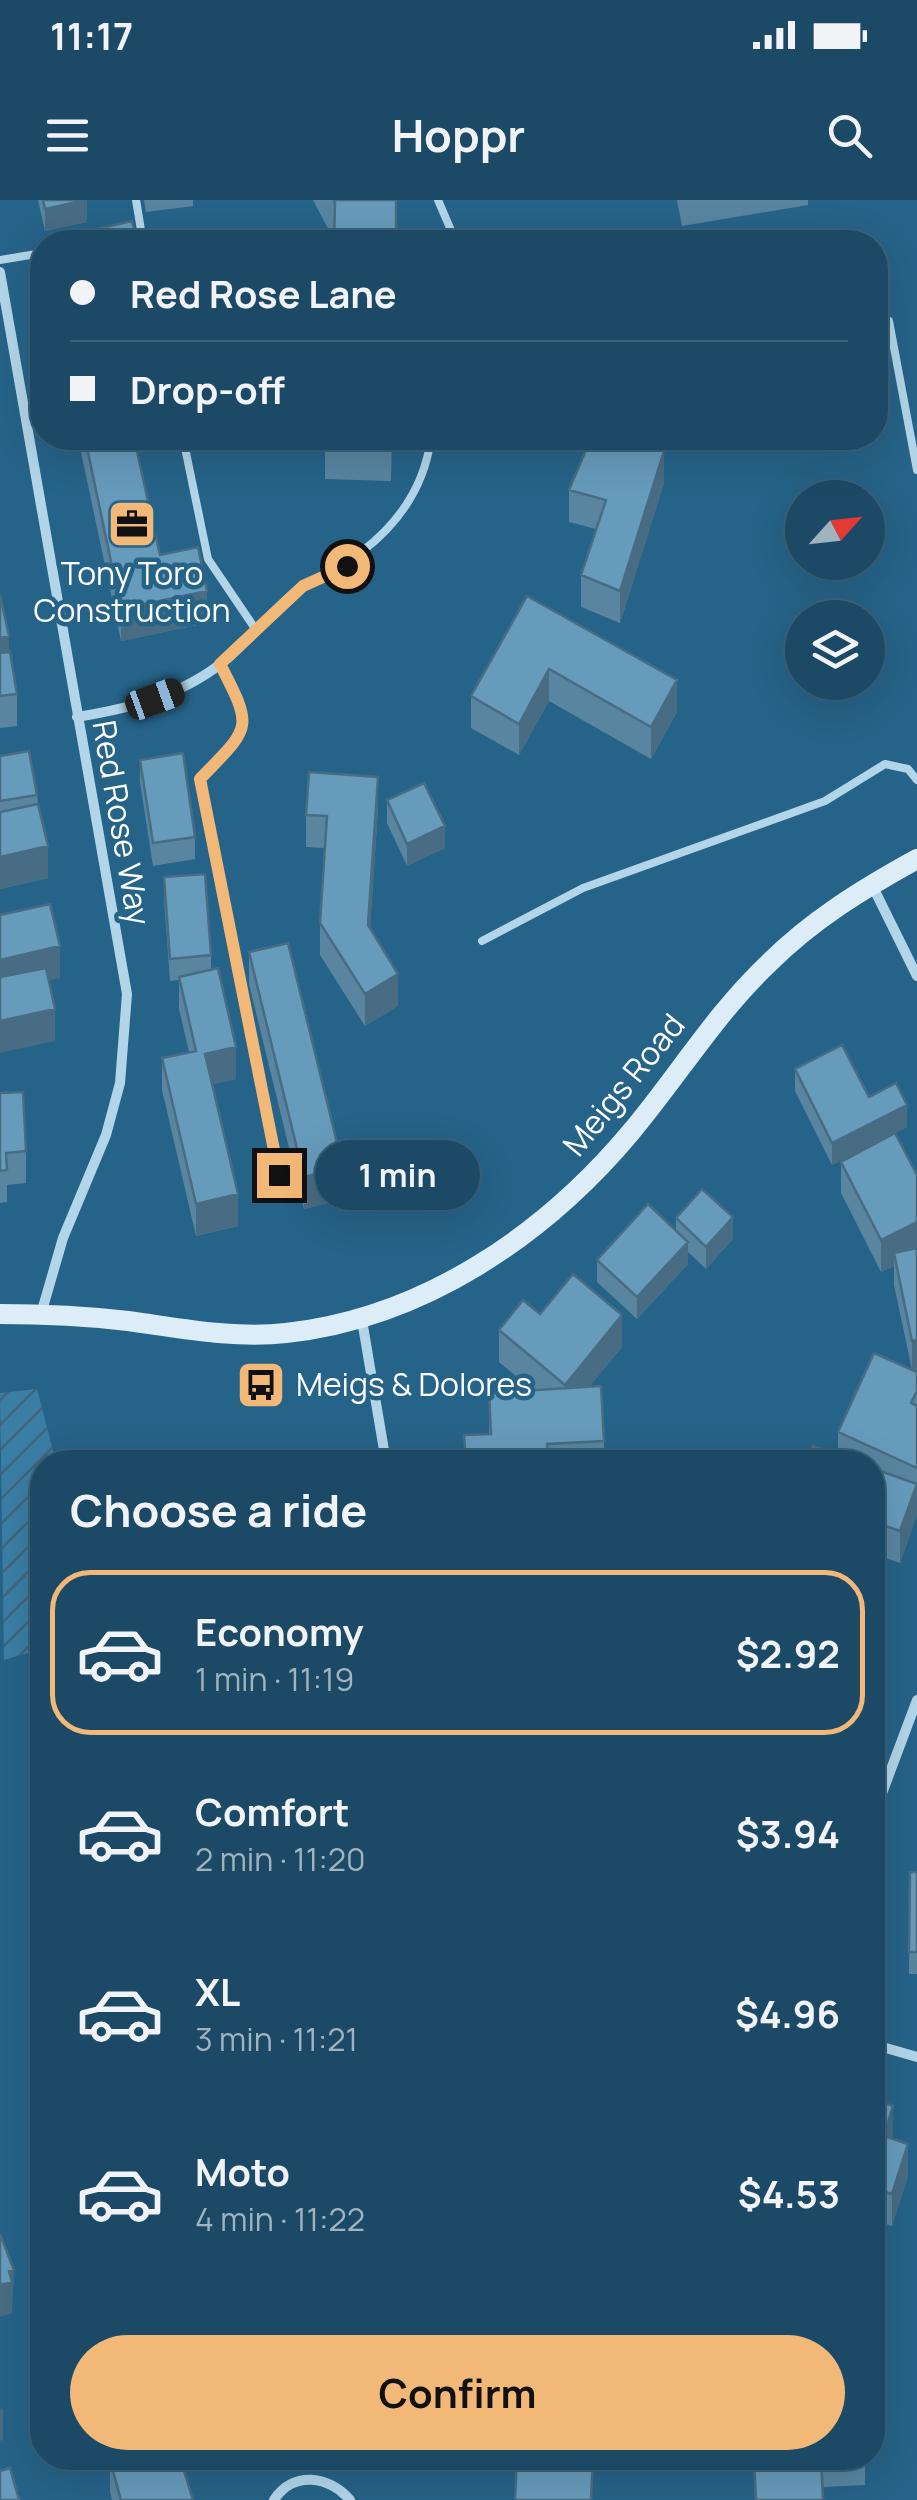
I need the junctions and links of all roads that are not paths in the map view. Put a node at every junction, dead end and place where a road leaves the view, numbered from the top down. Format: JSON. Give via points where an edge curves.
{"nodes":[{"id":1,"x":136,"y":200,"type":"edge"},
{"id":2,"x":438,"y":200,"type":"edge"},
{"id":3,"x":141,"y":230,"type":"edge"},
{"id":4,"x":451,"y":230,"type":"edge"},
{"id":5,"x":30,"y":254,"type":"edge"},
{"id":6,"x":0,"y":260,"type":"edge"},
{"id":7,"x":0,"y":272,"type":"edge"},
{"id":8,"x":889,"y":321,"type":"dead end"},
{"id":9,"x":30,"y":445,"type":"edge"},
{"id":10,"x":31,"y":450,"type":"edge"},
{"id":11,"x":185,"y":450,"type":"edge"},
{"id":12,"x":430,"y":450,"type":"edge"},
{"id":13,"x":917,"y":470,"type":"edge"},
{"id":14,"x":303,"y":586,"type":"joint"},
{"id":15,"x":256,"y":630,"type":"junction"},
{"id":16,"x":220,"y":664,"type":"junction"},
{"id":17,"x":77,"y":716,"type":"junction"},
{"id":18,"x":917,"y":780,"type":"edge"},
{"id":19,"x":917,"y":859,"type":"edge"},
{"id":20,"x":871,"y":884,"type":"junction"},
{"id":21,"x":482,"y":940,"type":"dead end"},
{"id":22,"x":917,"y":976,"type":"edge"},
{"id":23,"x":279,"y":1175,"type":"dead end"},
{"id":24,"x":0,"y":1314,"type":"edge"},
{"id":25,"x":41,"y":1314,"type":"junction"},
{"id":26,"x":362,"y":1320,"type":"junction"},
{"id":27,"x":384,"y":1450,"type":"edge"},
{"id":28,"x":917,"y":1700,"type":"edge"},
{"id":29,"x":885,"y":1785,"type":"edge"},
{"id":30,"x":885,"y":2048,"type":"edge"},
{"id":31,"x":917,"y":2057,"type":"edge"},
{"id":32,"x":274,"y":2500,"type":"edge"},
{"id":33,"x":350,"y":2500,"type":"edge"}],
"edges":[{"from":1,"to":3,"type":"lane"},
{"from":2,"to":4,"type":"lane"},
{"from":5,"to":6,"type":"lane"},
{"from":7,"to":9,"type":"street","name":"Red Rose Way"},
{"from":8,"to":13,"type":"lane"},
{"from":10,"to":17,"type":"street","name":"Red Rose Way"},
{"from":11,"to":15,"type":"lane","via":[[208,559]]},
{"from":12,"to":14,"type":"lane","via":[[394,528],[347,566]]},
{"from":14,"to":15,"type":"street"},
{"from":15,"to":16,"type":"street"},
{"from":16,"to":17,"type":"street","via":[[180,690],[130,708]]},
{"from":16,"to":23,"type":"lane","via":[[245,713],[242,737],[200,779]]},
{"from":17,"to":25,"type":"street","name":"Red Rose Way","via":[[127,994],[126,1048],[106,1135],[63,1238]]},
{"from":18,"to":21,"type":"lane","via":[[908,769],[885,764],[825,801],[583,888]]},
{"from":19,"to":20,"type":"main road","name":"Meigs Road"},
{"from":20,"to":22,"type":"street"},
{"from":20,"to":26,"type":"main road","name":"Meigs Road","via":[[770,962],[708,1027],[632,1132],[586,1182],[517,1240],[460,1276]]},
{"from":24,"to":25,"type":"main road","name":"Meigs Road"},
{"from":25,"to":26,"type":"main road","name":"Meigs Road","via":[[220,1334],[285,1334]]},
{"from":26,"to":27,"type":"street"},
{"from":28,"to":29,"type":"street"},
{"from":30,"to":31,"type":"street"},
{"from":32,"to":33,"type":"street","via":[[293,2482],[308,2479],[328,2480]]}]}
